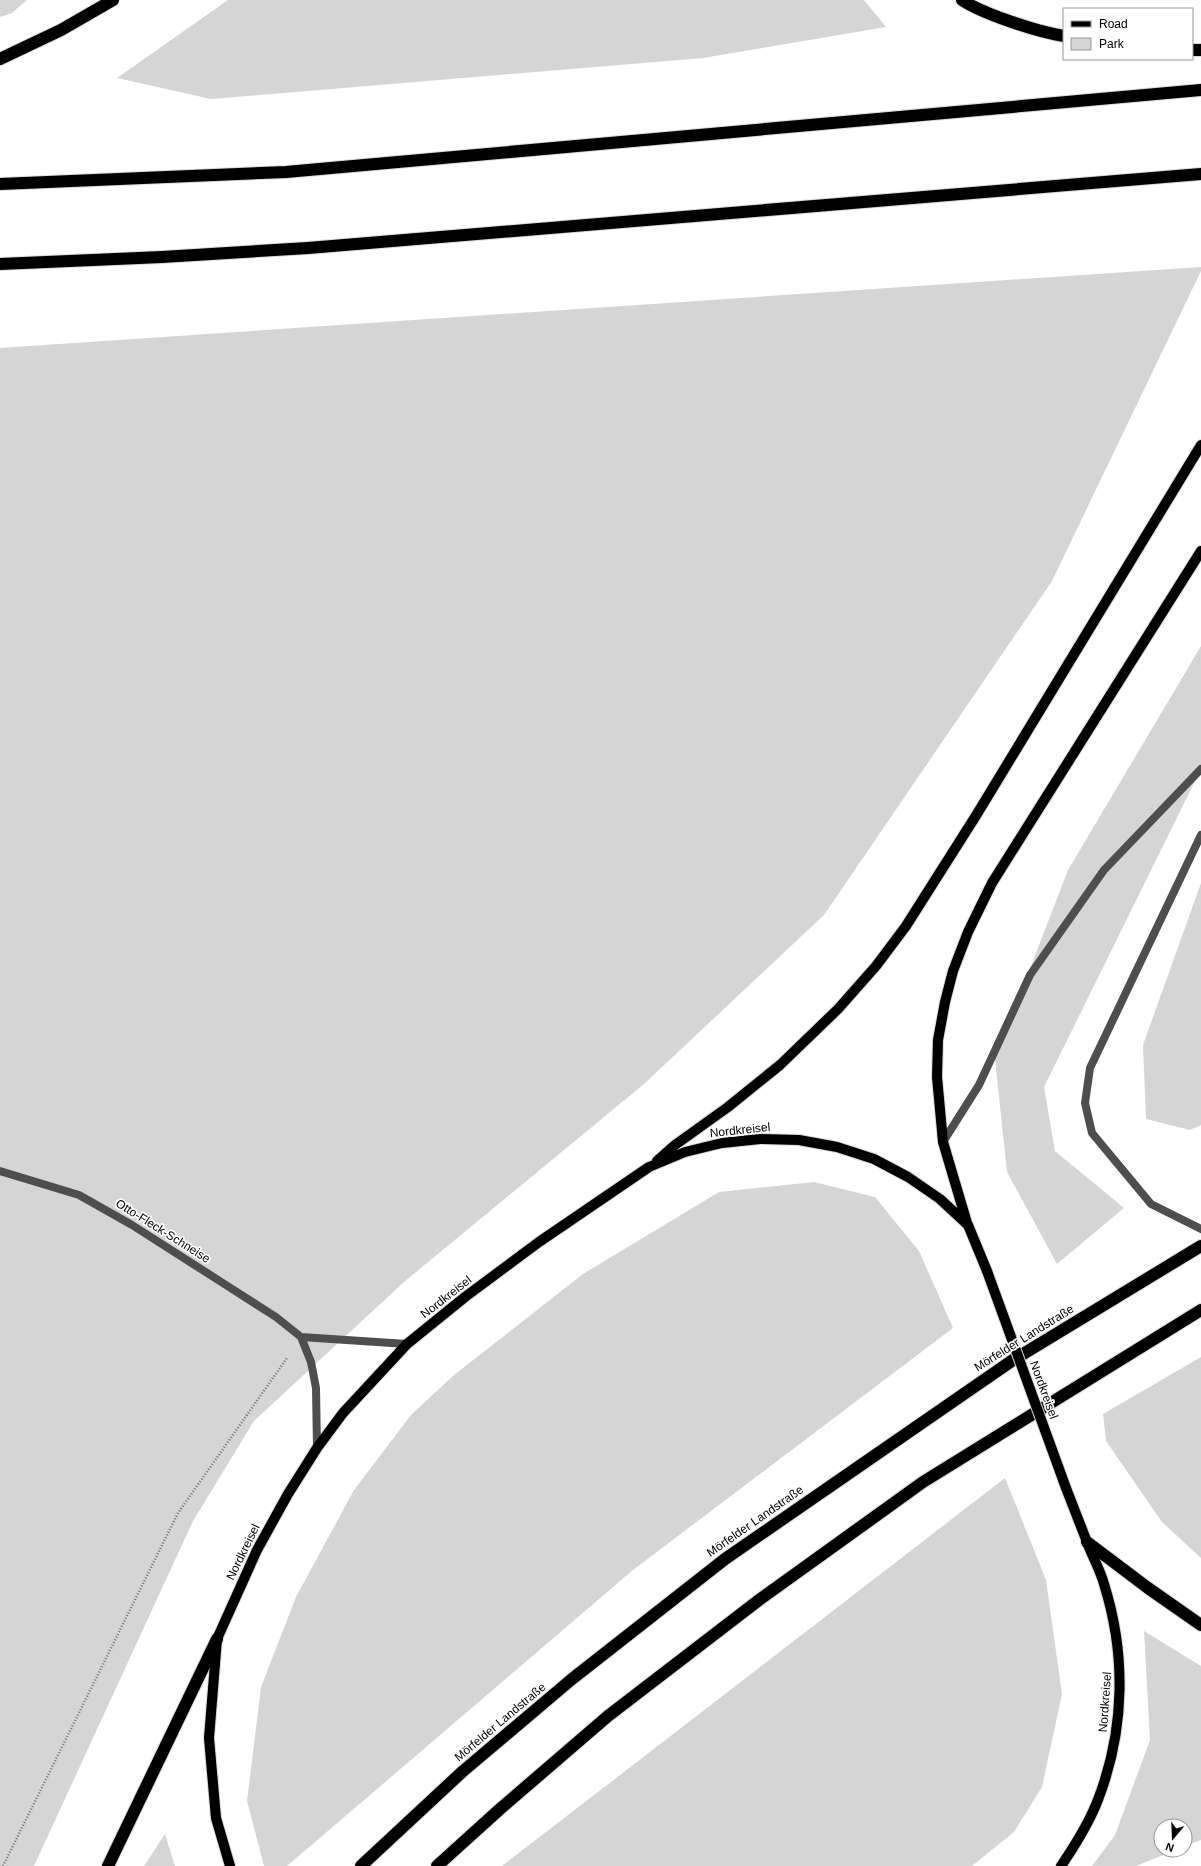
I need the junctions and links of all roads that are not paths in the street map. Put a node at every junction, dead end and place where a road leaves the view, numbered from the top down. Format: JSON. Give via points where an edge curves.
{"nodes":[{"id":1,"x":113,"y":0,"type":"edge"},
{"id":2,"x":962,"y":0,"type":"edge"},
{"id":3,"x":1063,"y":36,"type":"edge"},
{"id":4,"x":0,"y":59,"type":"edge"},
{"id":5,"x":1201,"y":90,"type":"edge"},
{"id":6,"x":1201,"y":174,"type":"edge"},
{"id":7,"x":0,"y":184,"type":"edge"},
{"id":8,"x":0,"y":264,"type":"edge"},
{"id":9,"x":1201,"y":445,"type":"edge"},
{"id":10,"x":1201,"y":552,"type":"edge"},
{"id":11,"x":1201,"y":769,"type":"edge"},
{"id":12,"x":1201,"y":835,"type":"edge"},
{"id":13,"x":943,"y":1142,"type":"junction"},
{"id":14,"x":649,"y":1167,"type":"junction"},
{"id":15,"x":0,"y":1171,"type":"edge"},
{"id":16,"x":968,"y":1225,"type":"junction"},
{"id":17,"x":1201,"y":1229,"type":"edge"},
{"id":18,"x":1201,"y":1246,"type":"edge"},
{"id":19,"x":1201,"y":1310,"type":"edge"},
{"id":20,"x":301,"y":1337,"type":"junction"},
{"id":21,"x":407,"y":1344,"type":"junction"},
{"id":22,"x":317,"y":1448,"type":"junction"},
{"id":23,"x":1087,"y":1542,"type":"junction"},
{"id":24,"x":1201,"y":1625,"type":"edge"},
{"id":25,"x":217,"y":1639,"type":"junction"},
{"id":26,"x":108,"y":1866,"type":"edge"},
{"id":27,"x":230,"y":1866,"type":"edge"},
{"id":28,"x":361,"y":1866,"type":"edge"},
{"id":29,"x":437,"y":1866,"type":"edge"},
{"id":30,"x":1061,"y":1866,"type":"edge"}],
"edges":[{"from":1,"to":4,"type":"highway","via":[[61,30]]},
{"from":2,"to":3,"type":"highway","via":[[973,8],[1050,34]]},
{"from":5,"to":7,"type":"highway","via":[[286,172]]},
{"from":6,"to":8,"type":"highway","via":[[308,248]]},
{"from":9,"to":14,"type":"main road","via":[[977,814],[906,926],[876,966],[838,1009],[780,1065]]},
{"from":10,"to":13,"type":"main road","via":[[992,883],[968,932],[953,971],[938,1040],[937,1077]]},
{"from":11,"to":13,"type":"street","via":[[1104,870],[1030,975],[979,1085]]},
{"from":12,"to":17,"type":"street","via":[[1090,1068],[1085,1103],[1092,1134],[1151,1204]]},
{"from":13,"to":16,"type":"main road"},
{"from":14,"to":16,"type":"main road","name":"Nordkreisel","via":[[685,1152],[722,1143],[760,1139],[799,1140],[822,1144],[874,1159],[908,1177],[940,1199]]},
{"from":14,"to":21,"type":"main road","name":"Nordkreisel","via":[[539,1242]]},
{"from":15,"to":20,"type":"street","name":"Otto-Fleck-Schneise","via":[[79,1194],[276,1317]]},
{"from":16,"to":23,"type":"main road","name":"Nordkreisel","bridge":true},
{"from":18,"to":28,"type":"highway","name":"Mörfelder Landstraße","via":[[1013,1360],[725,1559],[572,1679],[462,1772]]},
{"from":19,"to":29,"type":"highway","via":[[923,1482],[759,1600],[608,1716]]},
{"from":20,"to":21,"type":"street"},
{"from":20,"to":22,"type":"street","name":"Otto-Fleck-Schneise","via":[[311,1362],[316,1388]]},
{"from":21,"to":22,"type":"main road","name":"Nordkreisel","via":[[343,1413]]},
{"from":22,"to":25,"type":"main road","name":"Nordkreisel","via":[[257,1550]]},
{"from":23,"to":24,"type":"highway"},
{"from":23,"to":30,"type":"main road","name":"Nordkreisel","via":[[1104,1583],[1115,1625],[1120,1669],[1119,1713],[1112,1756],[1099,1798],[1080,1838]]},
{"from":25,"to":26,"type":"highway"},
{"from":25,"to":27,"type":"main road","name":"Nordkreisel","via":[[208,1738],[216,1818]]}]}
